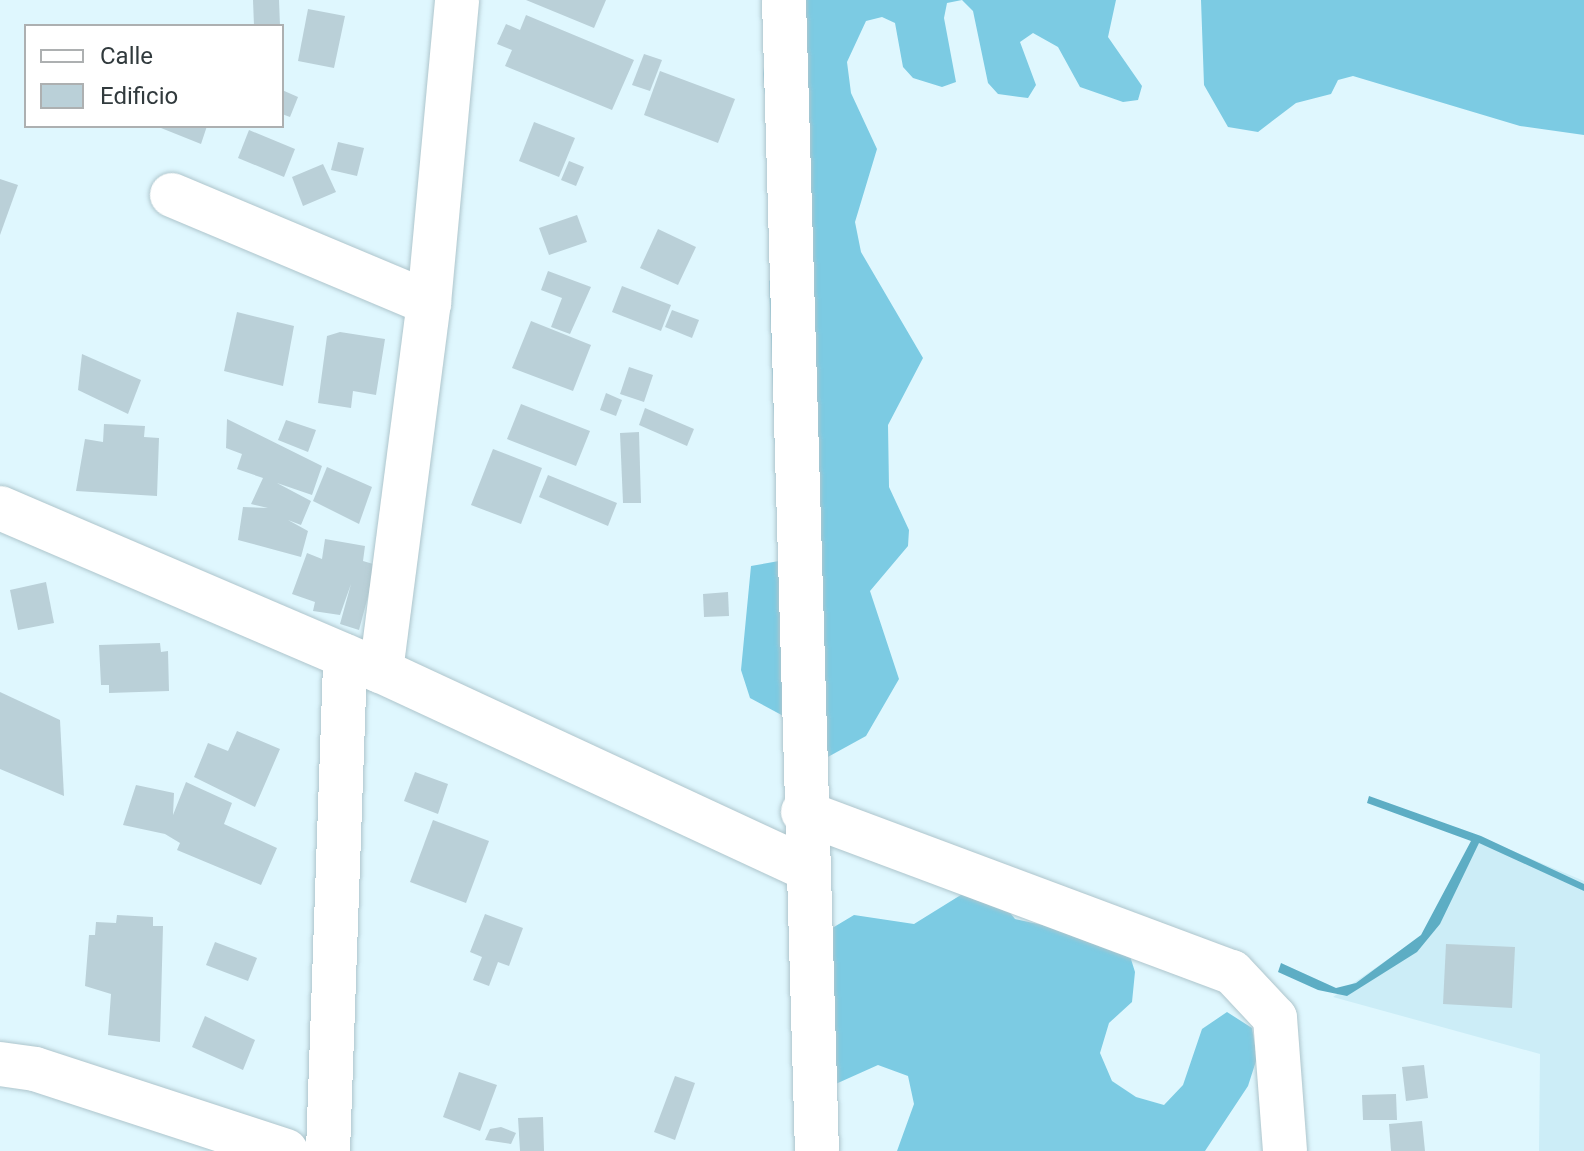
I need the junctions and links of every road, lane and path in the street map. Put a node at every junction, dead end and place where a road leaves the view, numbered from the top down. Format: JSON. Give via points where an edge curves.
{"nodes":[{"id":1,"x":457,"y":0,"type":"edge"},
{"id":2,"x":784,"y":0,"type":"edge"},
{"id":3,"x":172,"y":195,"type":"dead end"},
{"id":4,"x":429,"y":303,"type":"junction"},
{"id":5,"x":0,"y":508,"type":"edge"},
{"id":6,"x":363,"y":663,"type":"junction"},
{"id":7,"x":803,"y":812,"type":"junction"},
{"id":8,"x":805,"y":868,"type":"junction"},
{"id":9,"x":0,"y":1064,"type":"edge"},
{"id":10,"x":286,"y":1151,"type":"edge"},
{"id":11,"x":328,"y":1151,"type":"edge"},
{"id":12,"x":817,"y":1151,"type":"edge"},
{"id":13,"x":1285,"y":1151,"type":"edge"}],
"edges":[{"from":1,"to":4,"type":"street"},
{"from":2,"to":7,"type":"street"},
{"from":3,"to":4,"type":"street"},
{"from":4,"to":6,"type":"street"},
{"from":5,"to":6,"type":"street"},
{"from":6,"to":8,"type":"street"},
{"from":6,"to":11,"type":"street"},
{"from":7,"to":8,"type":"street"},
{"from":7,"to":13,"type":"street","via":[[1232,972],[1275,1018]]},
{"from":8,"to":12,"type":"street"},
{"from":9,"to":10,"type":"street","via":[[35,1069]]}]}
